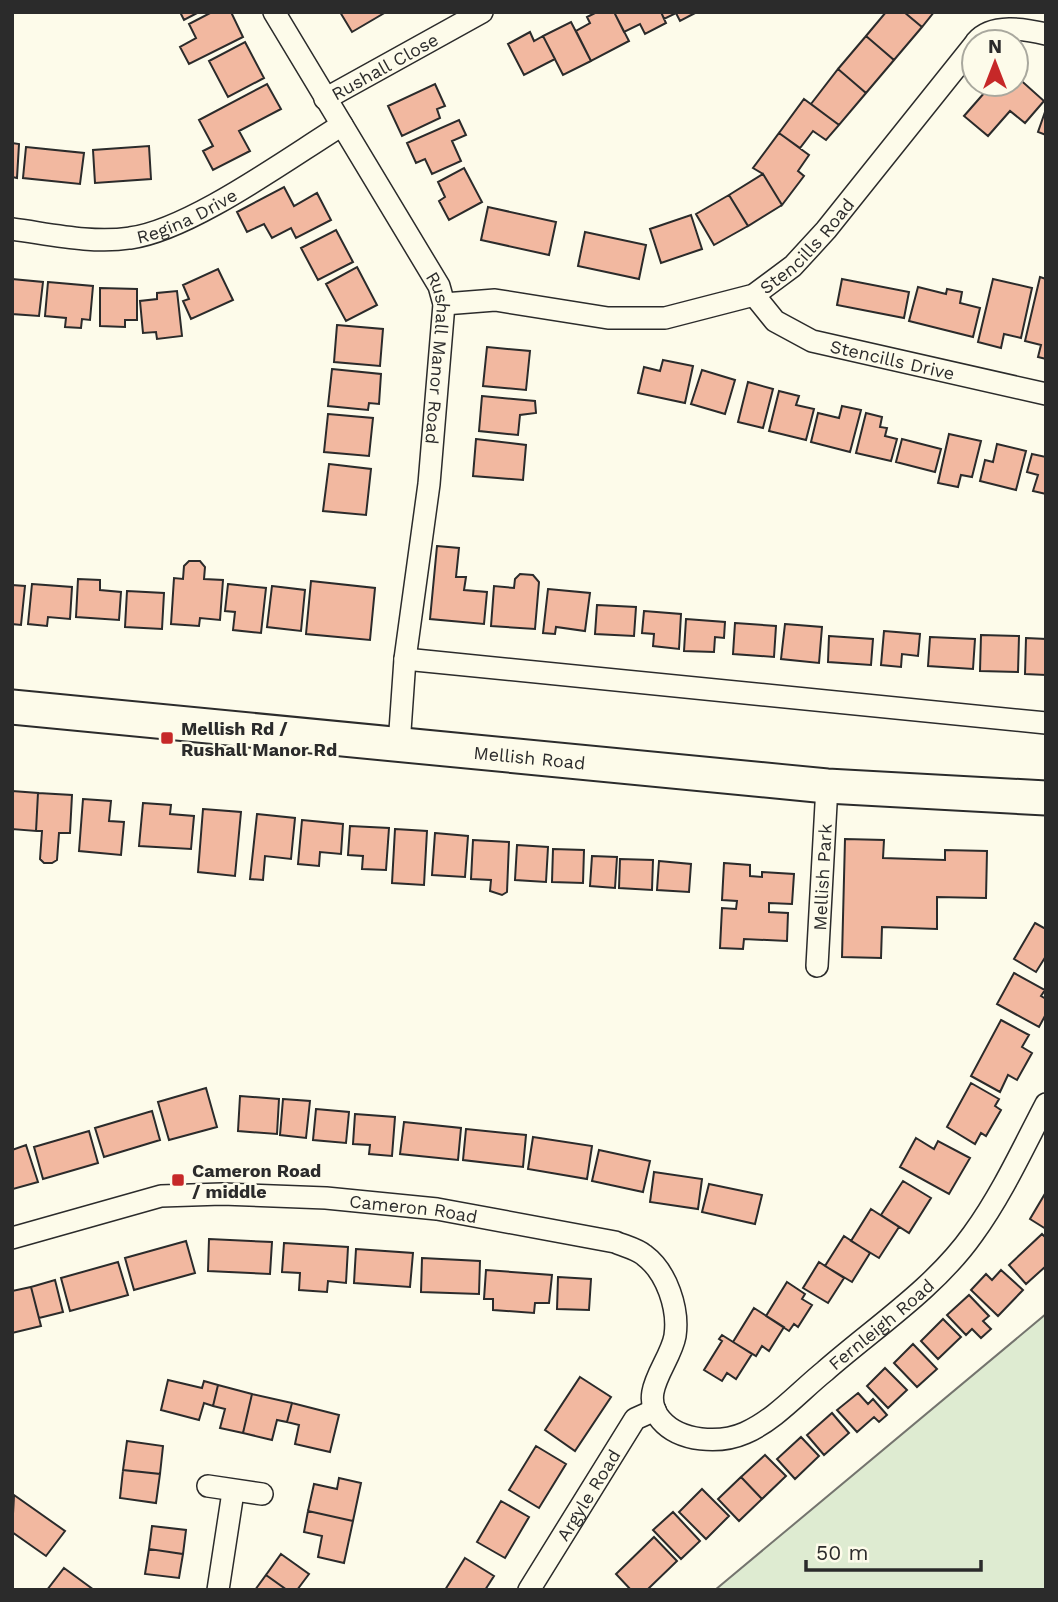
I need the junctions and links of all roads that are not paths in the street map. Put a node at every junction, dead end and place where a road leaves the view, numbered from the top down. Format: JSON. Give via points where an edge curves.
{"nodes":[{"id":1,"x":274,"y":12,"type":"edge"},
{"id":2,"x":482,"y":12,"type":"edge"},
{"id":3,"x":960,"y":62,"type":"edge"},
{"id":4,"x":325,"y":99,"type":"junction"},
{"id":5,"x":342,"y":125,"type":"junction"},
{"id":6,"x":12,"y":229,"type":"edge"},
{"id":7,"x":754,"y":295,"type":"junction"},
{"id":8,"x":444,"y":304,"type":"junction"},
{"id":9,"x":1046,"y":394,"type":"edge"},
{"id":10,"x":405,"y":659,"type":"junction"},
{"id":11,"x":12,"y":707,"type":"edge"},
{"id":12,"x":1046,"y":723,"type":"edge"},
{"id":13,"x":399,"y":746,"type":"junction"},
{"id":14,"x":827,"y":786,"type":"junction"},
{"id":15,"x":1046,"y":798,"type":"edge"},
{"id":16,"x":817,"y":966,"type":"dead end"},
{"id":17,"x":1046,"y":1104,"type":"edge"},
{"id":18,"x":12,"y":1238,"type":"edge"},
{"id":19,"x":655,"y":1410,"type":"junction"},
{"id":20,"x":208,"y":1486,"type":"dead end"},
{"id":21,"x":233,"y":1492,"type":"junction"},
{"id":22,"x":262,"y":1494,"type":"dead end"},
{"id":23,"x":218,"y":1590,"type":"edge"},
{"id":24,"x":529,"y":1590,"type":"edge"}],
"edges":[{"from":1,"to":4,"type":"street","name":"Rushall Manor Road"},
{"from":2,"to":4,"type":"street","name":"Rushall Close"},
{"from":3,"to":7,"type":"street","name":"Stencills Road","via":[[826,230],[793,266]]},
{"from":4,"to":5,"type":"street","name":"Rushall Manor Road"},
{"from":5,"to":6,"type":"street","name":"Regina Drive","via":[[194,215],[153,234],[98,240]]},
{"from":5,"to":8,"type":"street","name":"Rushall Manor Road","via":[[439,286]]},
{"from":7,"to":8,"type":"street","name":"Stencills Road","via":[[665,318],[608,318],[495,300]]},
{"from":7,"to":9,"type":"street","name":"Stencills Drive","via":[[775,321],[812,341]]},
{"from":8,"to":10,"type":"street","name":"Rushall Manor Road","via":[[429,484]]},
{"from":10,"to":12,"type":"street"},
{"from":10,"to":13,"type":"street","name":"Rushall Manor Road"},
{"from":11,"to":13,"type":"main road","name":"Mellish Road"},
{"from":13,"to":14,"type":"main road","name":"Mellish Road"},
{"from":14,"to":15,"type":"main road","name":"Mellish Road"},
{"from":14,"to":16,"type":"street","name":"Mellish Park"},
{"from":17,"to":19,"type":"street","name":"Fernleigh Road","via":[[972,1236],[936,1276],[776,1412],[746,1433],[720,1440],[691,1437],[662,1422]]},
{"from":18,"to":19,"type":"street","name":"Cameron Road","via":[[161,1196],[222,1194],[437,1209],[615,1242],[643,1253],[654,1264],[675,1313],[675,1336],[654,1385]]},
{"from":19,"to":24,"type":"street","name":"Argyle Road","via":[[635,1419]]},
{"from":20,"to":21,"type":"street"},
{"from":21,"to":22,"type":"street"},
{"from":21,"to":23,"type":"street"}]}
